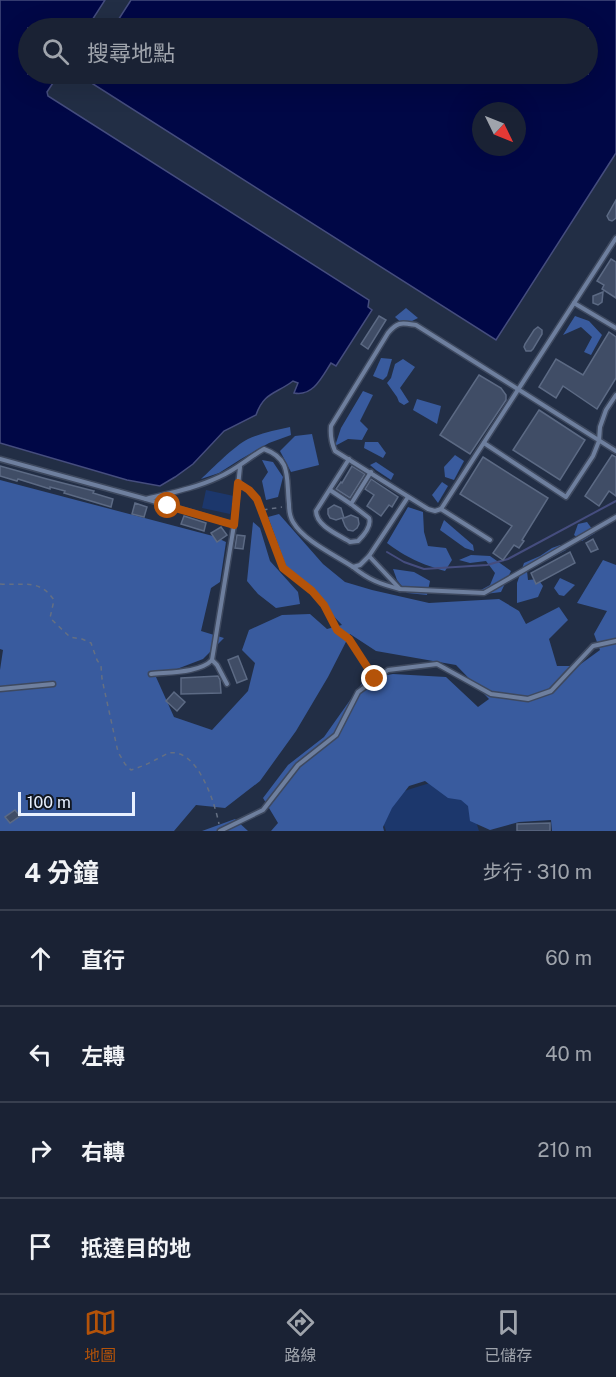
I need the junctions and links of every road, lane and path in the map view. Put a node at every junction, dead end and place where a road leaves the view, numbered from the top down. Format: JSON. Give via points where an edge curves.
{"nodes":[{"id":1,"x":616,"y":238,"type":"edge"},
{"id":2,"x":574,"y":303,"type":"junction"},
{"id":3,"x":616,"y":328,"type":"edge"},
{"id":4,"x":518,"y":391,"type":"junction"},
{"id":5,"x":616,"y":395,"type":"edge"},
{"id":6,"x":599,"y":441,"type":"junction"},
{"id":7,"x":484,"y":443,"type":"junction"},
{"id":8,"x":616,"y":451,"type":"edge"},
{"id":9,"x":0,"y":459,"type":"edge"},
{"id":10,"x":349,"y":459,"type":"junction"},
{"id":11,"x":240,"y":466,"type":"junction"},
{"id":12,"x":371,"y":472,"type":"junction"},
{"id":13,"x":238,"y":483,"type":"junction"},
{"id":14,"x":330,"y":490,"type":"junction"},
{"id":15,"x":408,"y":497,"type":"junction"},
{"id":16,"x":146,"y":499,"type":"junction"},
{"id":17,"x":351,"y":504,"type":"junction"},
{"id":18,"x":289,"y":506,"type":"junction"},
{"id":19,"x":441,"y":509,"type":"junction"},
{"id":20,"x":262,"y":510,"type":"junction"},
{"id":21,"x":616,"y":517,"type":"edge"},
{"id":22,"x":234,"y":525,"type":"junction"},
{"id":23,"x":490,"y":540,"type":"dead end"},
{"id":24,"x":369,"y":556,"type":"junction"},
{"id":25,"x":353,"y":567,"type":"junction"},
{"id":26,"x":0,"y":584,"type":"edge"},
{"id":27,"x":400,"y":589,"type":"junction"},
{"id":28,"x":616,"y":641,"type":"edge"},
{"id":29,"x":212,"y":660,"type":"junction"},
{"id":30,"x":151,"y":674,"type":"dead end"},
{"id":31,"x":375,"y":679,"type":"junction"},
{"id":32,"x":53,"y":684,"type":"dead end"},
{"id":33,"x":227,"y":684,"type":"dead end"},
{"id":34,"x":0,"y":689,"type":"edge"},
{"id":35,"x":220,"y":831,"type":"edge"}],
"edges":[{"from":1,"to":2,"type":"lane"},
{"from":2,"to":3,"type":"lane"},
{"from":2,"to":4,"type":"lane"},
{"from":4,"to":6,"type":"lane"},
{"from":4,"to":7,"type":"lane"},
{"from":4,"to":10,"type":"lane","via":[[416,325],[394,326],[331,426],[335,451]]},
{"from":5,"to":6,"type":"lane","via":[[606,410]]},
{"from":6,"to":7,"type":"lane","via":[[566,497]]},
{"from":6,"to":8,"type":"lane"},
{"from":7,"to":19,"type":"lane"},
{"from":9,"to":16,"type":"lane"},
{"from":10,"to":12,"type":"lane"},
{"from":10,"to":14,"type":"lane"},
{"from":11,"to":13,"type":"lane"},
{"from":11,"to":16,"type":"lane","via":[[194,486]]},
{"from":11,"to":18,"type":"lane","via":[[264,449],[282,459]]},
{"from":12,"to":15,"type":"lane"},
{"from":12,"to":17,"type":"lane"},
{"from":13,"to":20,"type":"path","via":[[249,490]]},
{"from":13,"to":22,"type":"lane"},
{"from":14,"to":17,"type":"lane"},
{"from":14,"to":17,"type":"lane","via":[[316,511],[316,519],[354,542],[362,537],[371,520]]},
{"from":15,"to":19,"type":"lane","via":[[428,509]]},
{"from":15,"to":24,"type":"lane"},
{"from":16,"to":22,"type":"lane"},
{"from":18,"to":20,"type":"path"},
{"from":18,"to":25,"type":"lane","via":[[293,522],[306,537]]},
{"from":19,"to":23,"type":"lane"},
{"from":20,"to":31,"type":"path","via":[[283,568],[324,605],[337,630],[349,639]]},
{"from":21,"to":27,"type":"lane","via":[[484,592]]},
{"from":22,"to":29,"type":"lane"},
{"from":24,"to":25,"type":"lane"},
{"from":24,"to":27,"type":"lane"},
{"from":25,"to":27,"type":"lane","via":[[366,578]]},
{"from":26,"to":35,"type":"path","via":[[40,586],[50,593],[54,600],[50,618],[70,637],[91,643],[101,666],[118,752],[124,764],[131,770],[170,753],[190,760],[215,805]]},
{"from":28,"to":31,"type":"lane","via":[[593,646],[551,691],[528,699],[491,694],[437,664],[388,670]]},
{"from":29,"to":30,"type":"lane","via":[[206,666]]},
{"from":29,"to":33,"type":"lane"},
{"from":31,"to":35,"type":"lane","via":[[358,692],[336,735],[298,765],[263,810]]},
{"from":32,"to":34,"type":"lane"}]}
